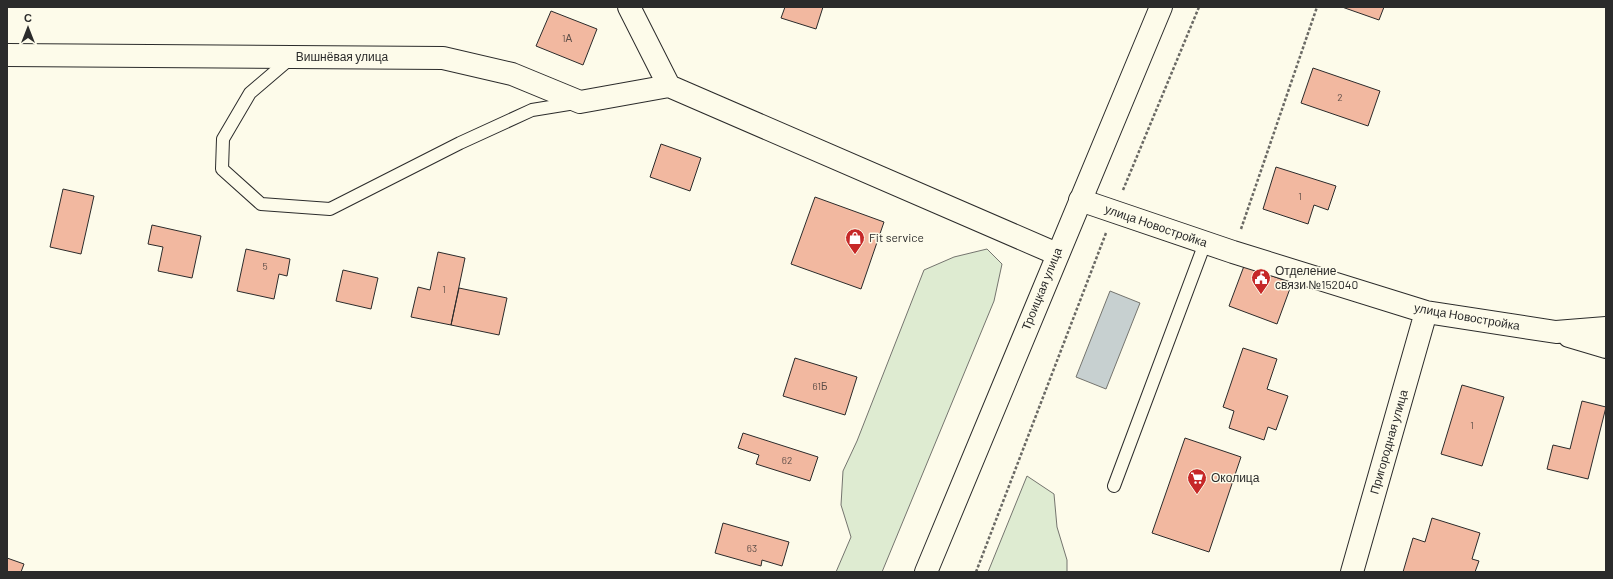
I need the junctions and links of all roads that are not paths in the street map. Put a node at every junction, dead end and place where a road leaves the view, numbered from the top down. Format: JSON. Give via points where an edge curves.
{"nodes":[{"id":1,"x":629,"y":7,"type":"edge"},
{"id":2,"x":1160,"y":7,"type":"edge"},
{"id":3,"x":7,"y":55,"type":"edge"},
{"id":4,"x":293,"y":57,"type":"junction"},
{"id":5,"x":669,"y":86,"type":"junction"},
{"id":6,"x":580,"y":102,"type":"junction"},
{"id":7,"x":1080,"y":200,"type":"junction"},
{"id":8,"x":1205,"y":243,"type":"junction"},
{"id":9,"x":1057,"y":254,"type":"junction"},
{"id":10,"x":1426,"y":312,"type":"junction"},
{"id":11,"x":1606,"y":328,"type":"edge"},
{"id":12,"x":1556,"y":332,"type":"junction"},
{"id":13,"x":1606,"y":347,"type":"edge"},
{"id":14,"x":1114,"y":486,"type":"dead end"},
{"id":15,"x":926,"y":572,"type":"edge"},
{"id":16,"x":1352,"y":572,"type":"edge"}],
"edges":[{"from":1,"to":5,"type":"street"},
{"from":2,"to":7,"type":"street","name":"Троицкая улица"},
{"from":3,"to":4,"type":"street","name":"Вишнёвая улица"},
{"from":4,"to":6,"type":"street","name":"Вишнёвая улица","via":[[443,58],[512,74]]},
{"from":4,"to":6,"type":"lane","via":[[250,93],[223,139],[222,169],[261,204],[330,209],[460,143],[532,110]]},
{"from":5,"to":6,"type":"street"},
{"from":5,"to":9,"type":"street"},
{"from":7,"to":8,"type":"street","name":"улица Новостройка"},
{"from":7,"to":9,"type":"street","name":"Троицкая улица"},
{"from":8,"to":10,"type":"street","name":"улица Новостройка"},
{"from":8,"to":14,"type":"lane"},
{"from":9,"to":15,"type":"street","name":"Троицкая улица"},
{"from":10,"to":12,"type":"street","name":"улица Новостройка"},
{"from":10,"to":16,"type":"street","name":"Пригородная улица"},
{"from":11,"to":12,"type":"street","name":"улица Новостройка"},
{"from":12,"to":13,"type":"street"}]}
